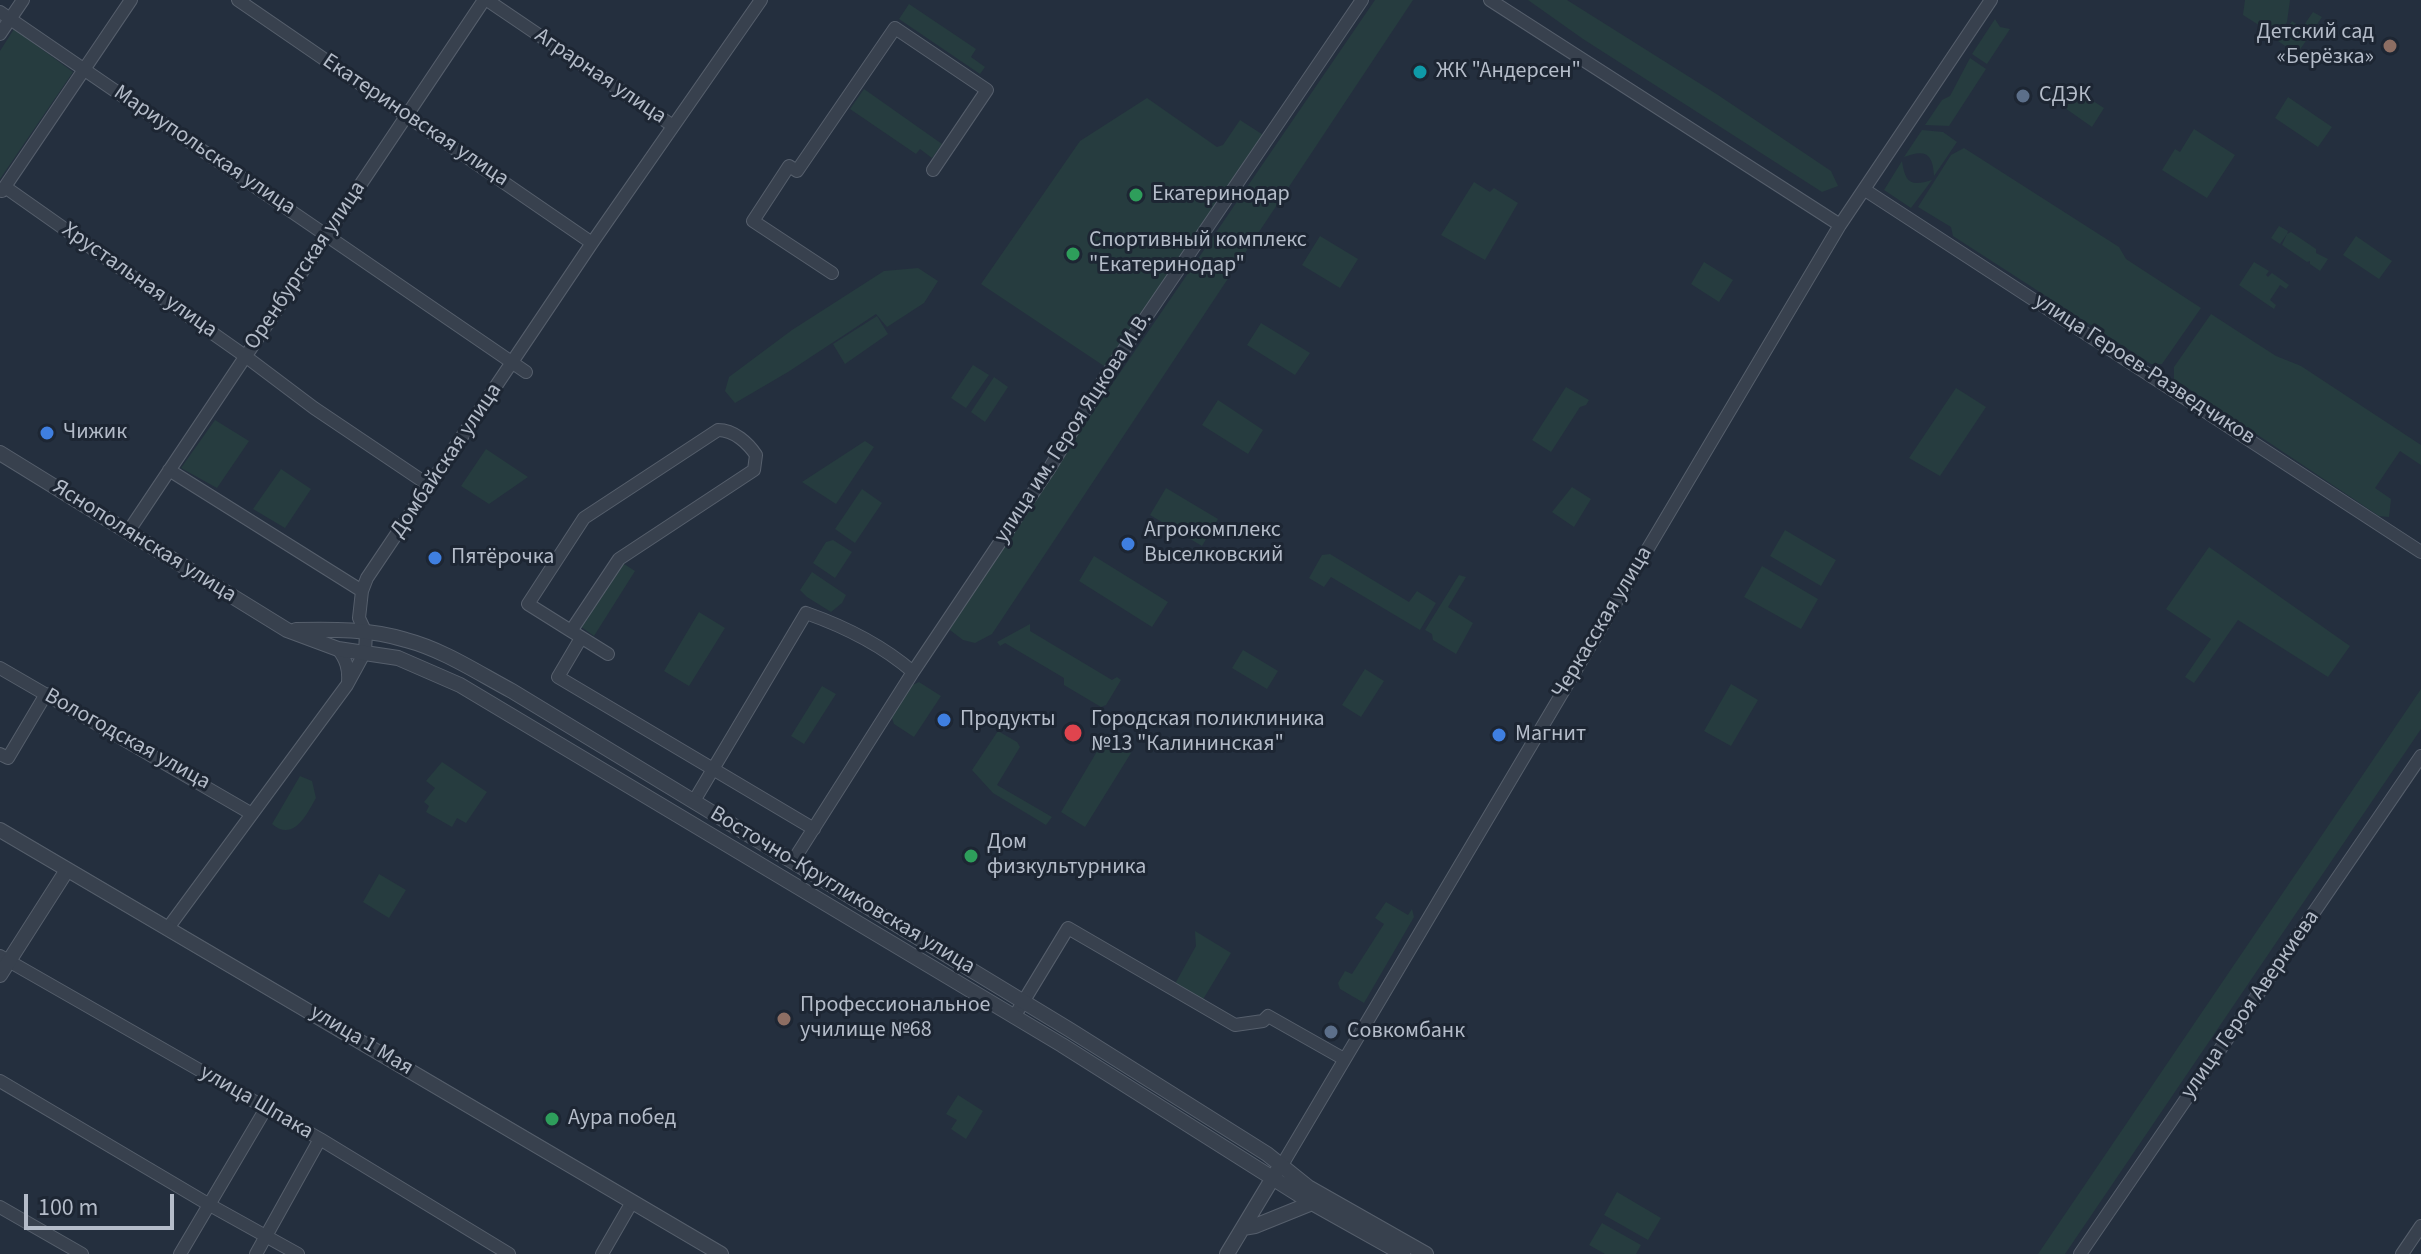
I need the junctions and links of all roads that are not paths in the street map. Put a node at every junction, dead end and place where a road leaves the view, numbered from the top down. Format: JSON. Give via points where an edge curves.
{"nodes":[{"id":1,"x":23,"y":0,"type":"edge"},
{"id":2,"x":131,"y":0,"type":"edge"},
{"id":3,"x":238,"y":0,"type":"edge"},
{"id":4,"x":486,"y":0,"type":"edge"},
{"id":5,"x":1362,"y":0,"type":"edge"},
{"id":6,"x":1490,"y":0,"type":"edge"},
{"id":7,"x":1991,"y":0,"type":"edge"},
{"id":8,"x":754,"y":4,"type":"edge"},
{"id":9,"x":5,"y":15,"type":"edge"},
{"id":10,"x":0,"y":34,"type":"edge"},
{"id":11,"x":84,"y":69,"type":"junction"},
{"id":12,"x":407,"y":116,"type":"junction"},
{"id":13,"x":673,"y":126,"type":"junction"},
{"id":14,"x":933,"y":170,"type":"dead end"},
{"id":15,"x":2,"y":190,"type":"edge"},
{"id":16,"x":1865,"y":190,"type":"junction"},
{"id":17,"x":1840,"y":225,"type":"junction"},
{"id":18,"x":327,"y":234,"type":"junction"},
{"id":19,"x":592,"y":243,"type":"junction"},
{"id":20,"x":832,"y":273,"type":"dead end"},
{"id":21,"x":245,"y":356,"type":"junction"},
{"id":22,"x":513,"y":362,"type":"junction"},
{"id":23,"x":526,"y":372,"type":"dead end"},
{"id":24,"x":0,"y":453,"type":"edge"},
{"id":25,"x":169,"y":470,"type":"junction"},
{"id":26,"x":430,"y":486,"type":"junction"},
{"id":27,"x":128,"y":532,"type":"junction"},
{"id":28,"x":2421,"y":552,"type":"edge"},
{"id":29,"x":362,"y":591,"type":"junction"},
{"id":30,"x":287,"y":630,"type":"junction"},
{"id":31,"x":366,"y":633,"type":"junction"},
{"id":32,"x":576,"y":635,"type":"junction"},
{"id":33,"x":338,"y":649,"type":"junction"},
{"id":34,"x":365,"y":652,"type":"junction"},
{"id":35,"x":608,"y":654,"type":"dead end"},
{"id":36,"x":0,"y":668,"type":"edge"},
{"id":37,"x":469,"y":669,"type":"junction"},
{"id":38,"x":913,"y":672,"type":"junction"},
{"id":39,"x":347,"y":685,"type":"junction"},
{"id":40,"x":460,"y":685,"type":"junction"},
{"id":41,"x":46,"y":694,"type":"junction"},
{"id":42,"x":0,"y":754,"type":"edge"},
{"id":43,"x":2421,"y":756,"type":"edge"},
{"id":44,"x":713,"y":768,"type":"junction"},
{"id":45,"x":694,"y":801,"type":"junction"},
{"id":46,"x":252,"y":814,"type":"junction"},
{"id":47,"x":814,"y":829,"type":"junction"},
{"id":48,"x":0,"y":830,"type":"edge"},
{"id":49,"x":793,"y":861,"type":"junction"},
{"id":50,"x":67,"y":870,"type":"junction"},
{"id":51,"x":168,"y":928,"type":"junction"},
{"id":52,"x":4,"y":958,"type":"edge"},
{"id":53,"x":0,"y":975,"type":"edge"},
{"id":54,"x":1024,"y":1002,"type":"junction"},
{"id":55,"x":1014,"y":1017,"type":"junction"},
{"id":56,"x":1344,"y":1059,"type":"junction"},
{"id":57,"x":0,"y":1081,"type":"edge"},
{"id":58,"x":265,"y":1110,"type":"junction"},
{"id":59,"x":320,"y":1139,"type":"junction"},
{"id":60,"x":1282,"y":1165,"type":"junction"},
{"id":61,"x":1273,"y":1178,"type":"junction"},
{"id":62,"x":632,"y":1202,"type":"junction"},
{"id":63,"x":1312,"y":1203,"type":"junction"},
{"id":64,"x":208,"y":1204,"type":"junction"},
{"id":65,"x":0,"y":1207,"type":"edge"},
{"id":66,"x":2421,"y":1226,"type":"edge"},
{"id":67,"x":1243,"y":1228,"type":"junction"},
{"id":68,"x":267,"y":1235,"type":"junction"},
{"id":69,"x":82,"y":1254,"type":"edge"},
{"id":70,"x":180,"y":1254,"type":"edge"},
{"id":71,"x":256,"y":1254,"type":"edge"},
{"id":72,"x":298,"y":1254,"type":"edge"},
{"id":73,"x":509,"y":1254,"type":"edge"},
{"id":74,"x":602,"y":1254,"type":"edge"},
{"id":75,"x":721,"y":1254,"type":"edge"},
{"id":76,"x":1227,"y":1254,"type":"edge"},
{"id":77,"x":1403,"y":1254,"type":"edge"},
{"id":78,"x":1426,"y":1254,"type":"edge"},
{"id":79,"x":2080,"y":1254,"type":"edge"},
{"id":80,"x":2402,"y":1254,"type":"edge"}],
"edges":[{"from":1,"to":9,"type":"street"},
{"from":2,"to":11,"type":"street"},
{"from":3,"to":12,"type":"street","name":"Екатериновская улица"},
{"from":4,"to":12,"type":"street","name":"Оренбургская улица"},
{"from":4,"to":13,"type":"street","name":"Аграрная улица"},
{"from":5,"to":38,"type":"street","name":"улица им. Героя Яцкова И.В."},
{"from":6,"to":17,"type":"street"},
{"from":7,"to":16,"type":"street","name":"Черкасская улица"},
{"from":8,"to":13,"type":"street","name":"Домбайская улица"},
{"from":9,"to":10,"type":"street"},
{"from":9,"to":11,"type":"street","name":"Мариупольская улица"},
{"from":11,"to":15,"type":"street"},
{"from":11,"to":18,"type":"street","name":"Мариупольская улица"},
{"from":12,"to":18,"type":"street","name":"Оренбургская улица"},
{"from":12,"to":19,"type":"street","name":"Екатериновская улица"},
{"from":13,"to":19,"type":"street","name":"Домбайская улица"},
{"from":14,"to":20,"type":"street","via":[[987,90],[895,28],[797,171],[789,166],[753,221]]},
{"from":15,"to":21,"type":"street","name":"Хрустальная улица"},
{"from":16,"to":17,"type":"street","name":"Черкасская улица"},
{"from":16,"to":28,"type":"street","name":"улица Героев-Разведчиков"},
{"from":17,"to":56,"type":"street","name":"Черкасская улица"},
{"from":18,"to":21,"type":"street","name":"Оренбургская улица"},
{"from":18,"to":22,"type":"street","name":"Мариупольская улица"},
{"from":19,"to":22,"type":"street","name":"Домбайская улица"},
{"from":21,"to":25,"type":"street","name":"Оренбургская улица"},
{"from":21,"to":26,"type":"street","name":"Хрустальная улица"},
{"from":22,"to":23,"type":"street","name":"Мариупольская улица"},
{"from":22,"to":26,"type":"street","name":"Домбайская улица"},
{"from":24,"to":27,"type":"street","name":"Яснополянская улица"},
{"from":25,"to":27,"type":"street","name":"Оренбургская улица"},
{"from":25,"to":29,"type":"street"},
{"from":26,"to":29,"type":"street","name":"Домбайская улица"},
{"from":27,"to":30,"type":"street","name":"Яснополянская улица"},
{"from":29,"to":31,"type":"street","via":[[359,618]]},
{"from":30,"to":31,"type":"street","name":"Восточно-Кругликовская улица"},
{"from":30,"to":33,"type":"street","name":"Яснополянская улица"},
{"from":31,"to":34,"type":"street"},
{"from":31,"to":37,"type":"street","name":"Восточно-Кругликовская улица","via":[[405,639]]},
{"from":32,"to":32,"type":"street","via":[[619,559],[754,470],[756,455],[751,448],[732,432],[718,430],[584,518],[528,604]]},
{"from":32,"to":35,"type":"street"},
{"from":32,"to":44,"type":"street","via":[[558,677]]},
{"from":33,"to":34,"type":"street","name":"Восточно-Кругликовская улица"},
{"from":33,"to":39,"type":"street","via":[[346,659]]},
{"from":34,"to":39,"type":"street"},
{"from":34,"to":40,"type":"street","name":"Восточно-Кругликовская улица","via":[[417,664]]},
{"from":36,"to":41,"type":"street","name":"Вологодская улица"},
{"from":37,"to":40,"type":"street"},
{"from":37,"to":45,"type":"street","name":"Восточно-Кругликовская улица"},
{"from":38,"to":44,"type":"street","via":[[835,623],[806,613]]},
{"from":38,"to":47,"type":"street","name":"улица им. Героя Яцкова И.В."},
{"from":39,"to":46,"type":"street"},
{"from":40,"to":55,"type":"street","name":"Восточно-Кругликовская улица"},
{"from":41,"to":42,"type":"street","via":[[8,758]]},
{"from":41,"to":46,"type":"street","name":"Вологодская улица"},
{"from":43,"to":79,"type":"street","name":"улица Героя Аверкиева"},
{"from":44,"to":45,"type":"street"},
{"from":44,"to":47,"type":"street"},
{"from":45,"to":49,"type":"street","name":"Восточно-Кругликовская улица"},
{"from":46,"to":51,"type":"street"},
{"from":47,"to":49,"type":"street","name":"улица им. Героя Яцкова И.В."},
{"from":48,"to":50,"type":"street","name":"улица 1 Мая"},
{"from":49,"to":54,"type":"street","name":"Восточно-Кругликовская улица"},
{"from":50,"to":51,"type":"street","name":"улица 1 Мая"},
{"from":50,"to":52,"type":"street"},
{"from":51,"to":62,"type":"street","name":"улица 1 Мая"},
{"from":52,"to":53,"type":"street"},
{"from":52,"to":58,"type":"street","name":"улица Шпака"},
{"from":54,"to":55,"type":"street"},
{"from":54,"to":56,"type":"street","via":[[1068,928],[1235,1025],[1268,1016]]},
{"from":54,"to":60,"type":"street","name":"Восточно-Кругликовская улица"},
{"from":55,"to":61,"type":"street","name":"Восточно-Кругликовская улица"},
{"from":56,"to":60,"type":"street","name":"Черкасская улица"},
{"from":57,"to":64,"type":"street"},
{"from":58,"to":59,"type":"street","name":"улица Шпака"},
{"from":58,"to":64,"type":"street"},
{"from":59,"to":68,"type":"street"},
{"from":59,"to":73,"type":"street","name":"улица Шпака"},
{"from":60,"to":61,"type":"street","name":"Черкасская улица"},
{"from":60,"to":78,"type":"street","name":"Восточно-Кругликовская улица","via":[[1308,1187]]},
{"from":61,"to":63,"type":"street","name":"Восточно-Кругликовская улица"},
{"from":61,"to":67,"type":"street","name":"Черкасская улица"},
{"from":62,"to":74,"type":"street"},
{"from":62,"to":75,"type":"street","name":"улица 1 Мая"},
{"from":63,"to":67,"type":"street"},
{"from":63,"to":77,"type":"street","name":"Восточно-Кругликовская улица"},
{"from":64,"to":68,"type":"street"},
{"from":64,"to":70,"type":"street"},
{"from":65,"to":69,"type":"street"},
{"from":66,"to":80,"type":"street"},
{"from":67,"to":76,"type":"street","name":"Черкасская улица"},
{"from":68,"to":71,"type":"street"},
{"from":68,"to":72,"type":"street"}]}
